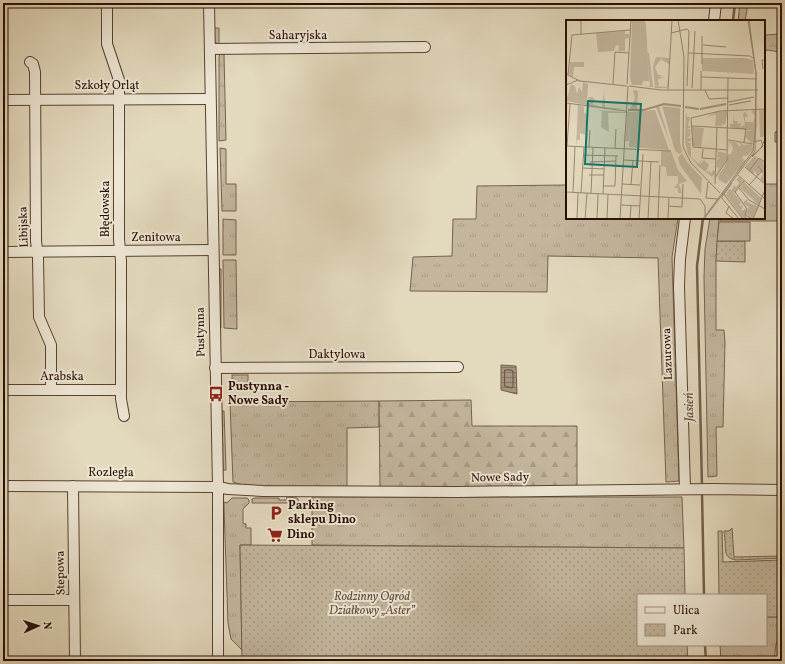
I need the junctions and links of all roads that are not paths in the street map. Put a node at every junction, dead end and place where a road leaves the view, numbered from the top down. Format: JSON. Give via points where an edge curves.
{"nodes":[{"id":1,"x":107,"y":3,"type":"edge"},
{"id":2,"x":209,"y":3,"type":"edge"},
{"id":3,"x":716,"y":3,"type":"edge"},
{"id":4,"x":714,"y":20,"type":"edge"},
{"id":5,"x":425,"y":48,"type":"dead end"},
{"id":6,"x":210,"y":49,"type":"junction"},
{"id":7,"x":30,"y":62,"type":"dead end"},
{"id":8,"x":119,"y":99,"type":"junction"},
{"id":9,"x":210,"y":99,"type":"junction"},
{"id":10,"x":3,"y":100,"type":"edge"},
{"id":11,"x":35,"y":100,"type":"junction"},
{"id":12,"x":685,"y":219,"type":"edge"},
{"id":13,"x":213,"y":250,"type":"junction"},
{"id":14,"x":38,"y":251,"type":"junction"},
{"id":15,"x":120,"y":251,"type":"junction"},
{"id":16,"x":3,"y":252,"type":"edge"},
{"id":17,"x":458,"y":367,"type":"dead end"},
{"id":18,"x":215,"y":368,"type":"junction"},
{"id":19,"x":3,"y":390,"type":"edge"},
{"id":20,"x":51,"y":390,"type":"junction"},
{"id":21,"x":121,"y":390,"type":"junction"},
{"id":22,"x":124,"y":416,"type":"dead end"},
{"id":23,"x":3,"y":486,"type":"edge"},
{"id":24,"x":73,"y":486,"type":"junction"},
{"id":25,"x":218,"y":487,"type":"junction"},
{"id":26,"x":688,"y":489,"type":"junction"},
{"id":27,"x":782,"y":490,"type":"edge"},
{"id":28,"x":3,"y":600,"type":"edge"},
{"id":29,"x":74,"y":600,"type":"junction"},
{"id":30,"x":75,"y":661,"type":"edge"},
{"id":31,"x":218,"y":661,"type":"edge"}],
"edges":[{"from":1,"to":8,"type":"street","name":"Błędowska","via":[[107,44],[119,80]]},
{"from":2,"to":6,"type":"street","name":"Pustynna"},
{"from":3,"to":4,"type":"street"},
{"from":5,"to":6,"type":"street","name":"Saharyjska"},
{"from":6,"to":9,"type":"street","name":"Pustynna"},
{"from":7,"to":11,"type":"street","name":"Libijska","via":[[35,72]]},
{"from":8,"to":9,"type":"street","name":"Szkoły Orląt"},
{"from":8,"to":11,"type":"street","name":"Szkoły Orląt"},
{"from":8,"to":15,"type":"street","name":"Błędowska"},
{"from":9,"to":13,"type":"street","name":"Pustynna"},
{"from":10,"to":11,"type":"street","name":"Szkoły Orląt"},
{"from":11,"to":14,"type":"street","name":"Libijska"},
{"from":12,"to":26,"type":"street","name":"Lazurowa","via":[[679,286]]},
{"from":13,"to":15,"type":"street","name":"Zenitowa"},
{"from":13,"to":18,"type":"street","name":"Pustynna"},
{"from":14,"to":15,"type":"street","name":"Zenitowa"},
{"from":14,"to":16,"type":"street","name":"Zenitowa"},
{"from":14,"to":20,"type":"street","name":"Libijska","via":[[39,317],[51,344]]},
{"from":15,"to":21,"type":"street","name":"Błędowska"},
{"from":17,"to":18,"type":"street","name":"Daktylowa"},
{"from":18,"to":25,"type":"street","name":"Pustynna"},
{"from":19,"to":20,"type":"street","name":"Arabska"},
{"from":20,"to":21,"type":"street","name":"Arabska"},
{"from":21,"to":22,"type":"street","name":"Błędowska"},
{"from":23,"to":24,"type":"street","name":"Rozległa"},
{"from":24,"to":25,"type":"street","name":"Rozległa"},
{"from":24,"to":29,"type":"street","name":"Stepowa"},
{"from":25,"to":26,"type":"street","name":"Nowe Sady","via":[[263,491],[456,492]]},
{"from":25,"to":31,"type":"street","name":"Pustynna"},
{"from":26,"to":27,"type":"street","name":"Nowe Sady"},
{"from":28,"to":29,"type":"street"},
{"from":29,"to":30,"type":"street","name":"Stepowa"}]}
